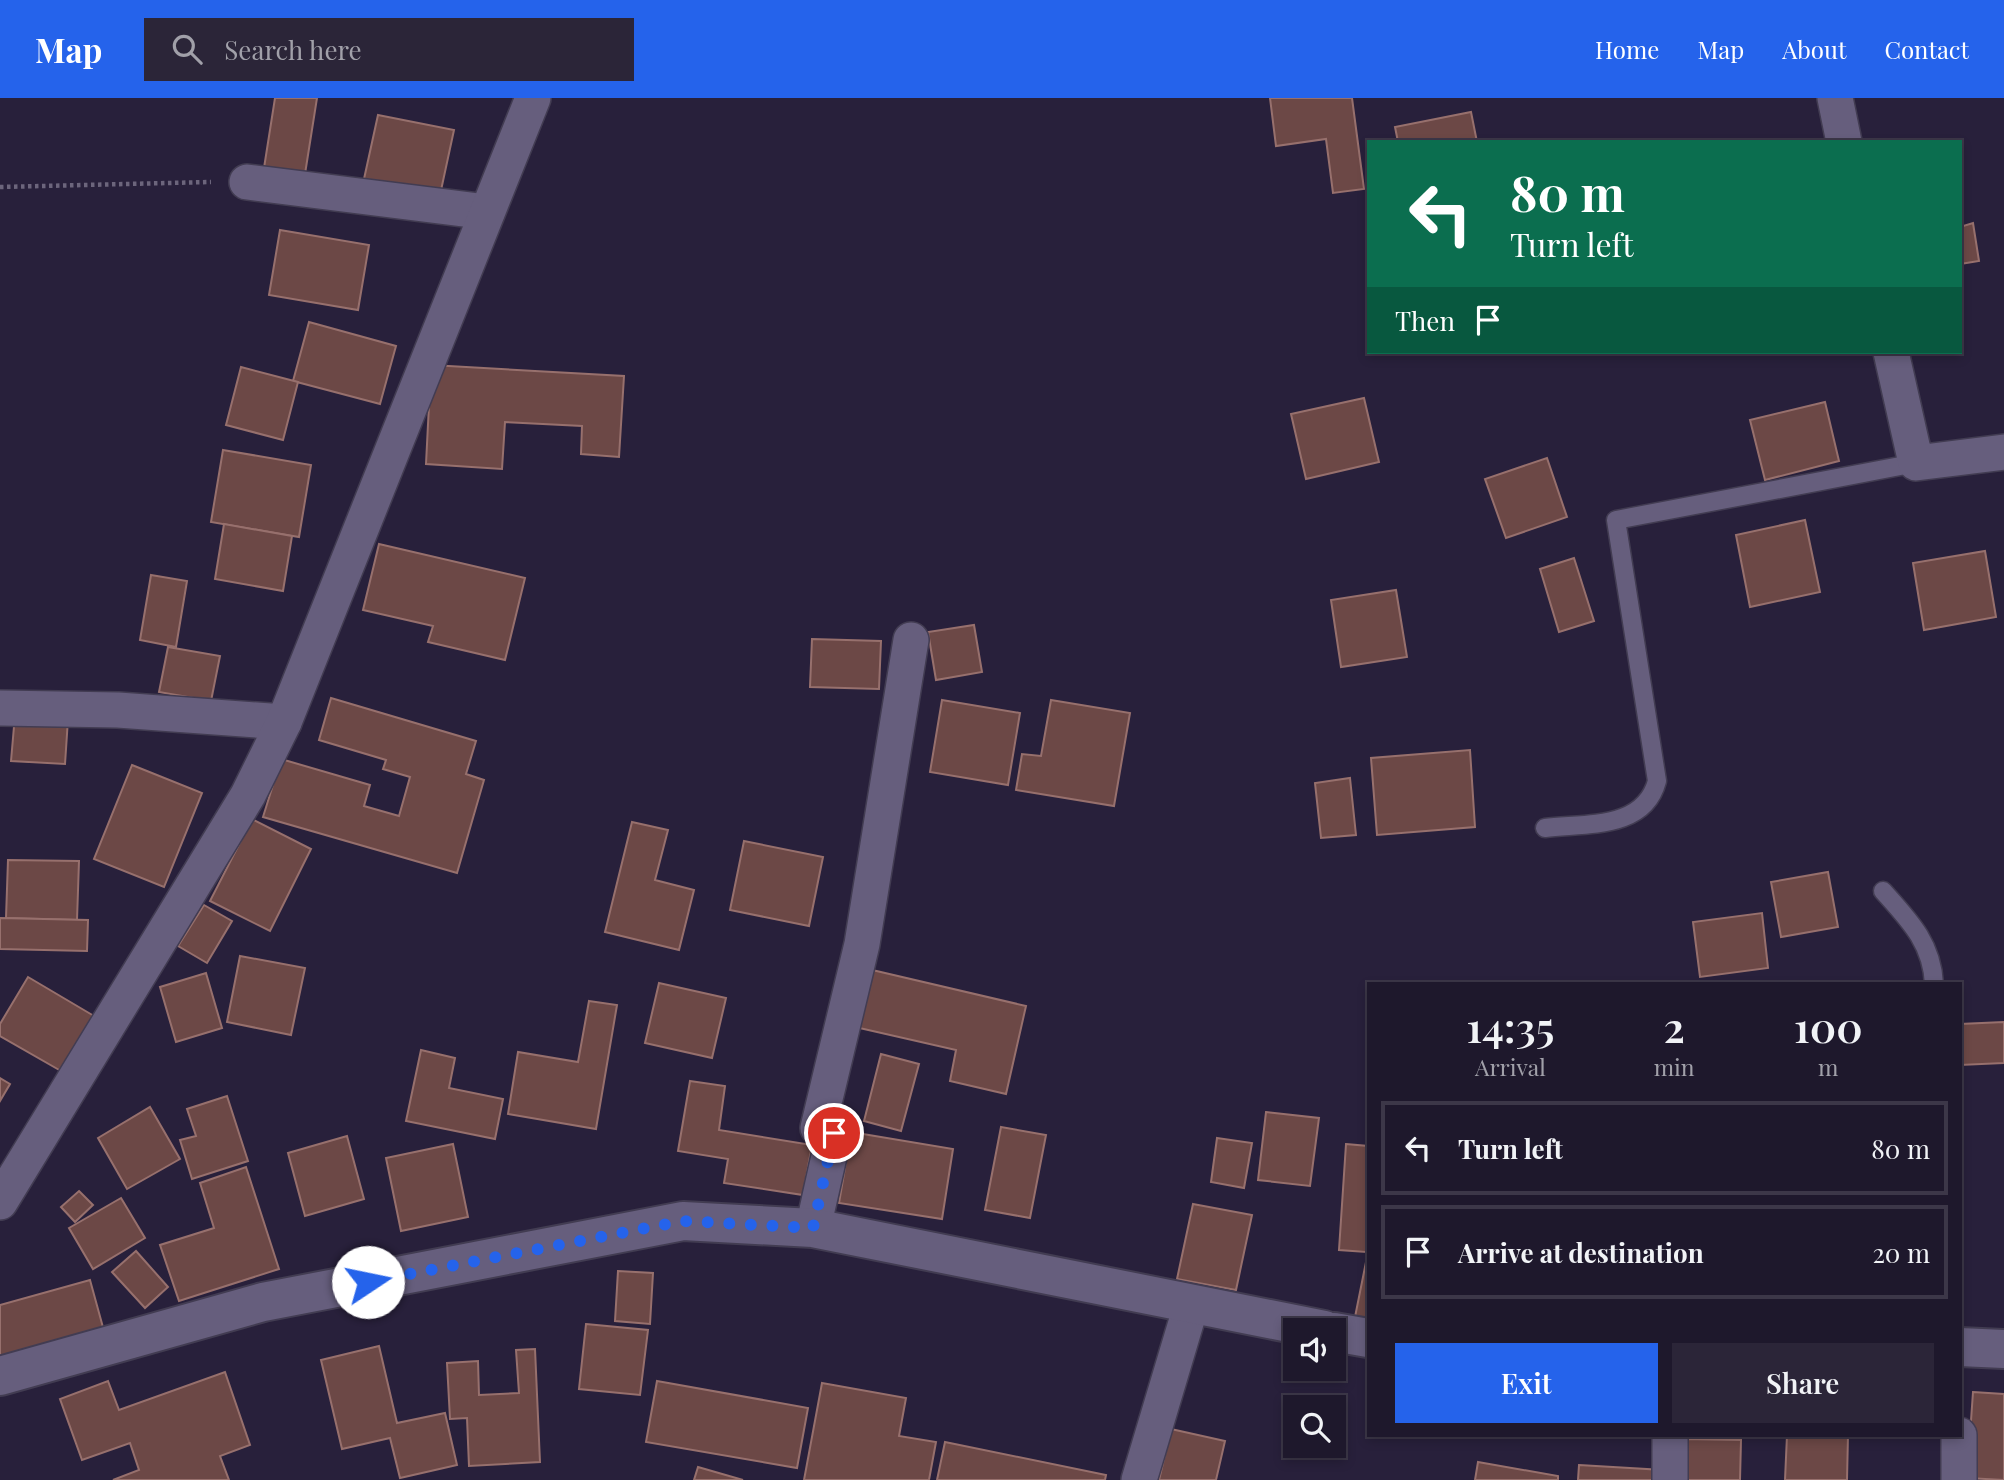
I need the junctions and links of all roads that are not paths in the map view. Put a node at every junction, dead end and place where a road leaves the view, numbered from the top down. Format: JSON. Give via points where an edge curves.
{"nodes":[{"id":1,"x":533,"y":98,"type":"edge"},
{"id":2,"x":1836,"y":98,"type":"edge"},
{"id":3,"x":1844,"y":140,"type":"edge"},
{"id":4,"x":247,"y":181,"type":"road end"},
{"id":5,"x":487,"y":212,"type":"junction"},
{"id":6,"x":1891,"y":354,"type":"edge"},
{"id":7,"x":2004,"y":452,"type":"edge"},
{"id":8,"x":1916,"y":463,"type":"junction"},
{"id":9,"x":911,"y":640,"type":"dead end"},
{"id":10,"x":0,"y":708,"type":"edge"},
{"id":11,"x":284,"y":722,"type":"junction"},
{"id":12,"x":1545,"y":828,"type":"dead end"},
{"id":13,"x":1883,"y":891,"type":"dead end"},
{"id":14,"x":1934,"y":982,"type":"edge"},
{"id":15,"x":0,"y":1202,"type":"edge"},
{"id":16,"x":813,"y":1228,"type":"junction"},
{"id":17,"x":1191,"y":1306,"type":"junction"},
{"id":18,"x":1283,"y":1323,"type":"edge"},
{"id":19,"x":1346,"y":1334,"type":"edge"},
{"id":20,"x":1367,"y":1338,"type":"edge"},
{"id":21,"x":1962,"y":1348,"type":"edge"},
{"id":22,"x":2004,"y":1349,"type":"edge"},
{"id":23,"x":0,"y":1376,"type":"edge"},
{"id":24,"x":1670,"y":1437,"type":"edge"},
{"id":25,"x":1959,"y":1437,"type":"edge"},
{"id":26,"x":1139,"y":1480,"type":"edge"},
{"id":27,"x":1671,"y":1480,"type":"edge"},
{"id":28,"x":1959,"y":1480,"type":"edge"}],
"edges":[{"from":1,"to":5,"type":"street"},
{"from":2,"to":3,"type":"street"},
{"from":4,"to":5,"type":"street"},
{"from":5,"to":11,"type":"street"},
{"from":6,"to":8,"type":"street"},
{"from":7,"to":8,"type":"street"},
{"from":8,"to":12,"type":"lane","via":[[1616,520],[1657,781],[1645,807],[1627,818]]},
{"from":9,"to":16,"type":"street","via":[[862,944],[818,1128],[834,1133]]},
{"from":10,"to":11,"type":"street","via":[[118,710]]},
{"from":11,"to":15,"type":"street","via":[[248,796]]},
{"from":13,"to":14,"type":"lane","via":[[1917,929],[1927,947]]},
{"from":16,"to":17,"type":"street"},
{"from":16,"to":23,"type":"street","via":[[683,1221],[263,1302]]},
{"from":17,"to":18,"type":"street"},
{"from":17,"to":26,"type":"street"},
{"from":19,"to":20,"type":"street"},
{"from":21,"to":22,"type":"street"},
{"from":24,"to":27,"type":"street"},
{"from":25,"to":28,"type":"street"}]}
